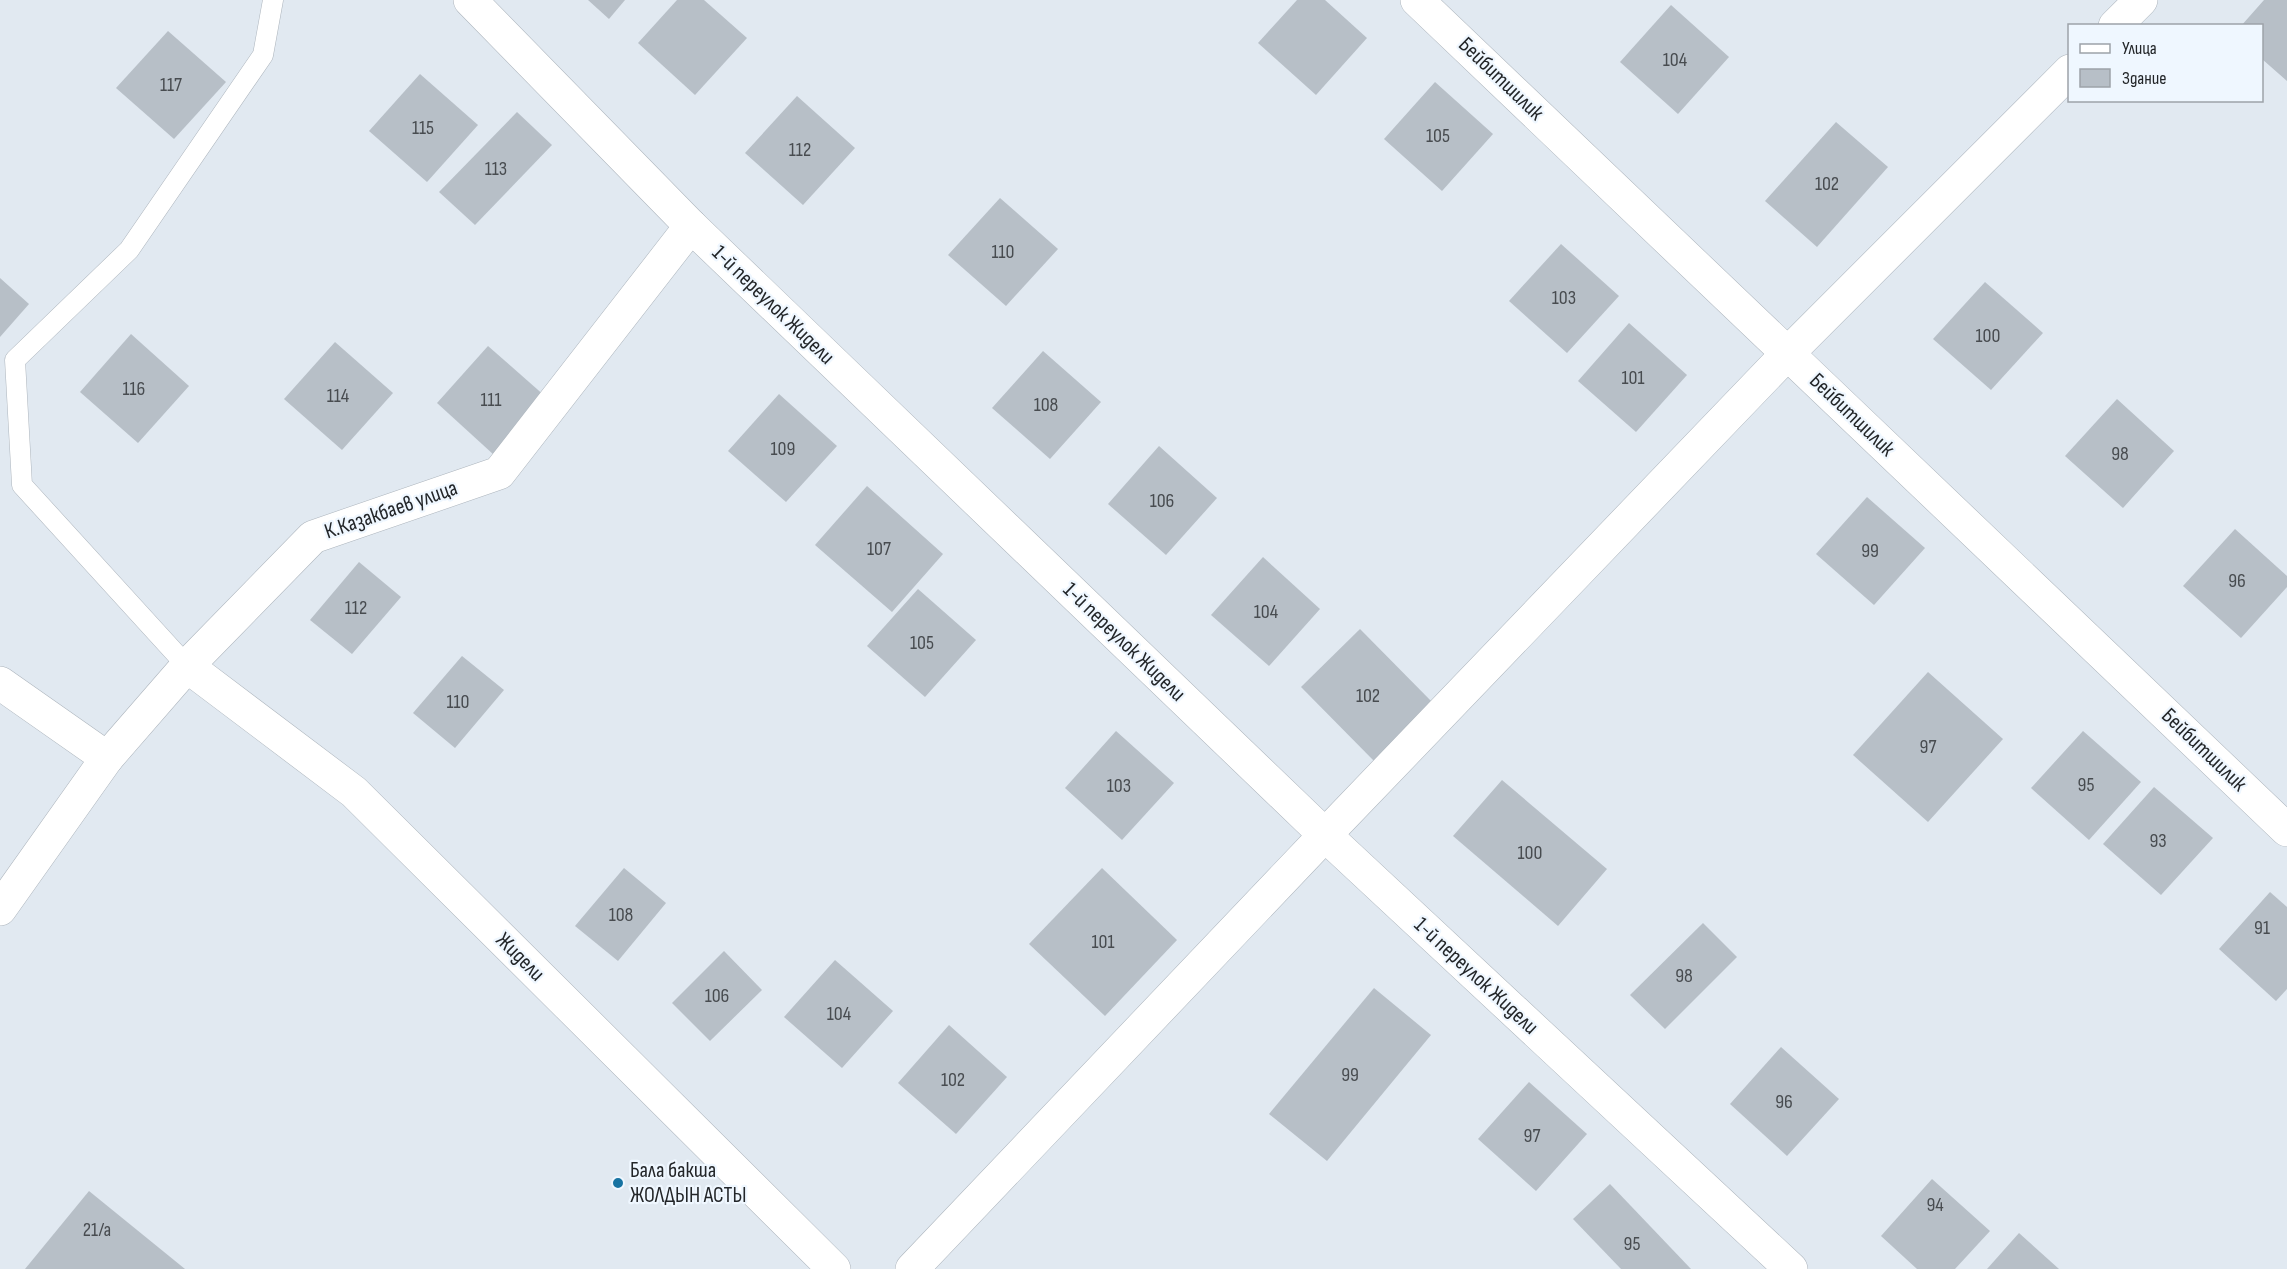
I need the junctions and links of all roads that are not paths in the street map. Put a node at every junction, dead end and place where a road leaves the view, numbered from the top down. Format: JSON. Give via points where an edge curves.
{"nodes":[{"id":1,"x":273,"y":0,"type":"edge"},
{"id":2,"x":470,"y":0,"type":"edge"},
{"id":3,"x":1417,"y":0,"type":"edge"},
{"id":4,"x":2140,"y":0,"type":"edge"},
{"id":5,"x":2117,"y":24,"type":"edge"},
{"id":6,"x":2068,"y":73,"type":"edge"},
{"id":7,"x":691,"y":226,"type":"junction"},
{"id":8,"x":1788,"y":353,"type":"junction"},
{"id":9,"x":187,"y":666,"type":"junction"},
{"id":10,"x":0,"y":683,"type":"edge"},
{"id":11,"x":107,"y":758,"type":"junction"},
{"id":12,"x":2287,"y":830,"type":"edge"},
{"id":13,"x":1324,"y":835,"type":"junction"},
{"id":14,"x":0,"y":909,"type":"edge"},
{"id":15,"x":834,"y":1269,"type":"edge"},
{"id":16,"x":912,"y":1269,"type":"edge"},
{"id":17,"x":1791,"y":1269,"type":"edge"}],
"edges":[{"from":1,"to":9,"type":"lane","via":[[263,55],[129,250],[15,360],[22,485]]},
{"from":2,"to":7,"type":"street","name":"1-й переулок Жидели"},
{"from":3,"to":8,"type":"street","name":"Бейбитшилик"},
{"from":4,"to":5,"type":"street"},
{"from":6,"to":8,"type":"street"},
{"from":7,"to":9,"type":"street","name":"К.Казакбаев улица","via":[[499,473],[313,537]]},
{"from":7,"to":13,"type":"street","name":"1-й переулок Жидели"},
{"from":8,"to":12,"type":"street","name":"Бейбитшилик"},
{"from":8,"to":13,"type":"street"},
{"from":9,"to":11,"type":"street","name":"К.Казакбаев улица"},
{"from":9,"to":15,"type":"street","name":"Жидели","via":[[354,792]]},
{"from":10,"to":11,"type":"street"},
{"from":11,"to":14,"type":"street","name":"К.Казакбаев улица"},
{"from":13,"to":16,"type":"street"},
{"from":13,"to":17,"type":"street","name":"1-й переулок Жидели"}]}
